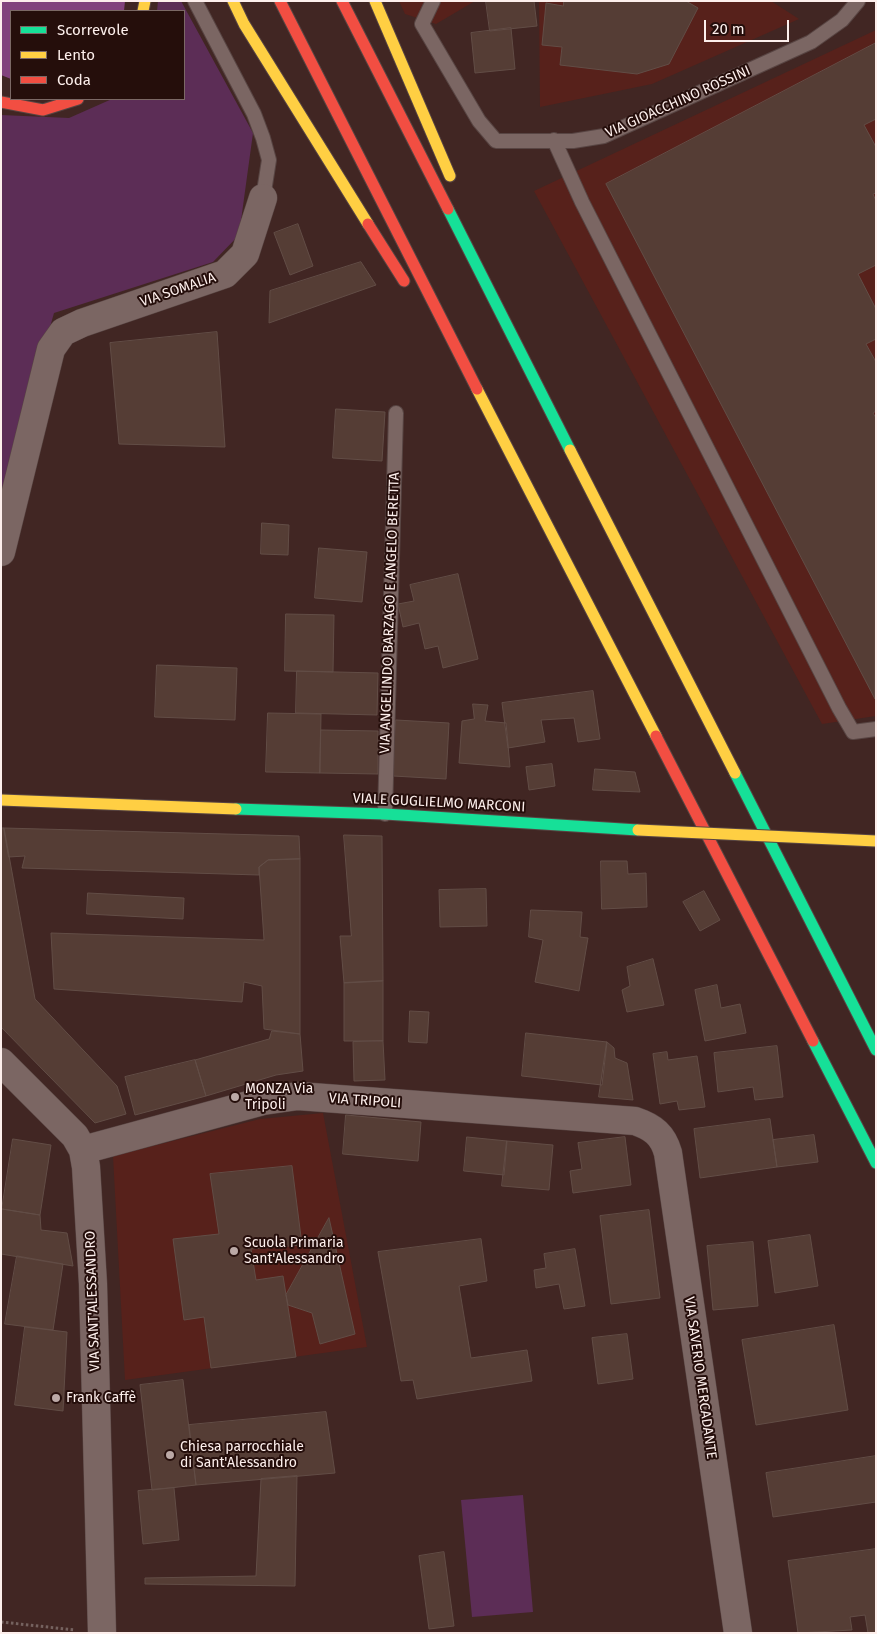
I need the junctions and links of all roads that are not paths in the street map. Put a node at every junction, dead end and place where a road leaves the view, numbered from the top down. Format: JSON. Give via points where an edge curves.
{"nodes":[{"id":1,"x":195,"y":1,"type":"edge"},
{"id":2,"x":233,"y":1,"type":"edge"},
{"id":3,"x":280,"y":1,"type":"edge"},
{"id":4,"x":342,"y":1,"type":"edge"},
{"id":5,"x":375,"y":1,"type":"edge"},
{"id":6,"x":433,"y":1,"type":"edge"},
{"id":7,"x":858,"y":1,"type":"edge"},
{"id":8,"x":75,"y":100,"type":"edge"},
{"id":9,"x":1,"y":102,"type":"edge"},
{"id":10,"x":554,"y":140,"type":"junction"},
{"id":11,"x":453,"y":183,"type":"dead end"},
{"id":12,"x":263,"y":198,"type":"joint"},
{"id":13,"x":476,"y":238,"type":"dead end"},
{"id":14,"x":411,"y":291,"type":"dead end"},
{"id":15,"x":427,"y":316,"type":"dead end"},
{"id":16,"x":550,"y":412,"type":"junction"},
{"id":17,"x":396,"y":413,"type":"dead end"},
{"id":18,"x":491,"y":418,"type":"junction"},
{"id":19,"x":1,"y":552,"type":"edge"},
{"id":20,"x":876,"y":729,"type":"edge"},
{"id":21,"x":1,"y":800,"type":"edge"},
{"id":22,"x":385,"y":814,"type":"junction"},
{"id":23,"x":876,"y":841,"type":"edge"},
{"id":24,"x":876,"y":1050,"type":"edge"},
{"id":25,"x":1,"y":1062,"type":"edge"},
{"id":26,"x":653,"y":1129,"type":"joint"},
{"id":27,"x":83,"y":1150,"type":"junction"},
{"id":28,"x":876,"y":1163,"type":"edge"},
{"id":29,"x":92,"y":1632,"type":"edge"},
{"id":30,"x":738,"y":1633,"type":"edge"}],
"edges":[{"from":1,"to":12,"type":"lane","name":"VIA SOMALIA","via":[[264,138],[269,160]]},
{"from":2,"to":14,"type":"main road","via":[[280,83]]},
{"from":3,"to":18,"type":"main road"},
{"from":4,"to":16,"type":"main road"},
{"from":5,"to":11,"type":"main road"},
{"from":6,"to":10,"type":"lane","name":"VIA GIOACCHINO ROSSINI","via":[[422,24],[479,121],[496,141]]},
{"from":7,"to":10,"type":"lane","name":"VIA GIOACCHINO ROSSINI","via":[[842,20],[811,42],[604,136]]},
{"from":8,"to":9,"type":"main road","via":[[43,110]]},
{"from":10,"to":20,"type":"lane","via":[[582,202],[839,708],[853,732]]},
{"from":12,"to":19,"type":"street","name":"VIA SOMALIA","via":[[245,254],[225,274],[63,332],[51,349]]},
{"from":13,"to":16,"type":"main road"},
{"from":15,"to":18,"type":"main road"},
{"from":16,"to":24,"type":"main road"},
{"from":17,"to":22,"type":"lane","name":"VIA ANGELINDO BARZAGO E ANGELO BERETTA"},
{"from":18,"to":28,"type":"main road"},
{"from":21,"to":22,"type":"main road","name":"VIALE GUGLIELMO MARCONI"},
{"from":22,"to":23,"type":"main road","name":"VIALE GUGLIELMO MARCONI","bridge":true},
{"from":25,"to":27,"type":"street","name":"VIA SANT'ALESSANDRO","via":[[65,1125]]},
{"from":26,"to":27,"type":"street","name":"VIA TRIPOLI","via":[[635,1122],[298,1096],[264,1100]]},
{"from":26,"to":30,"type":"street","name":"VIA SAVERIO MERCADANTE","via":[[660,1135],[668,1154]]},
{"from":27,"to":29,"type":"street","name":"VIA SANT'ALESSANDRO","via":[[89,1185],[93,1284]]}]}
